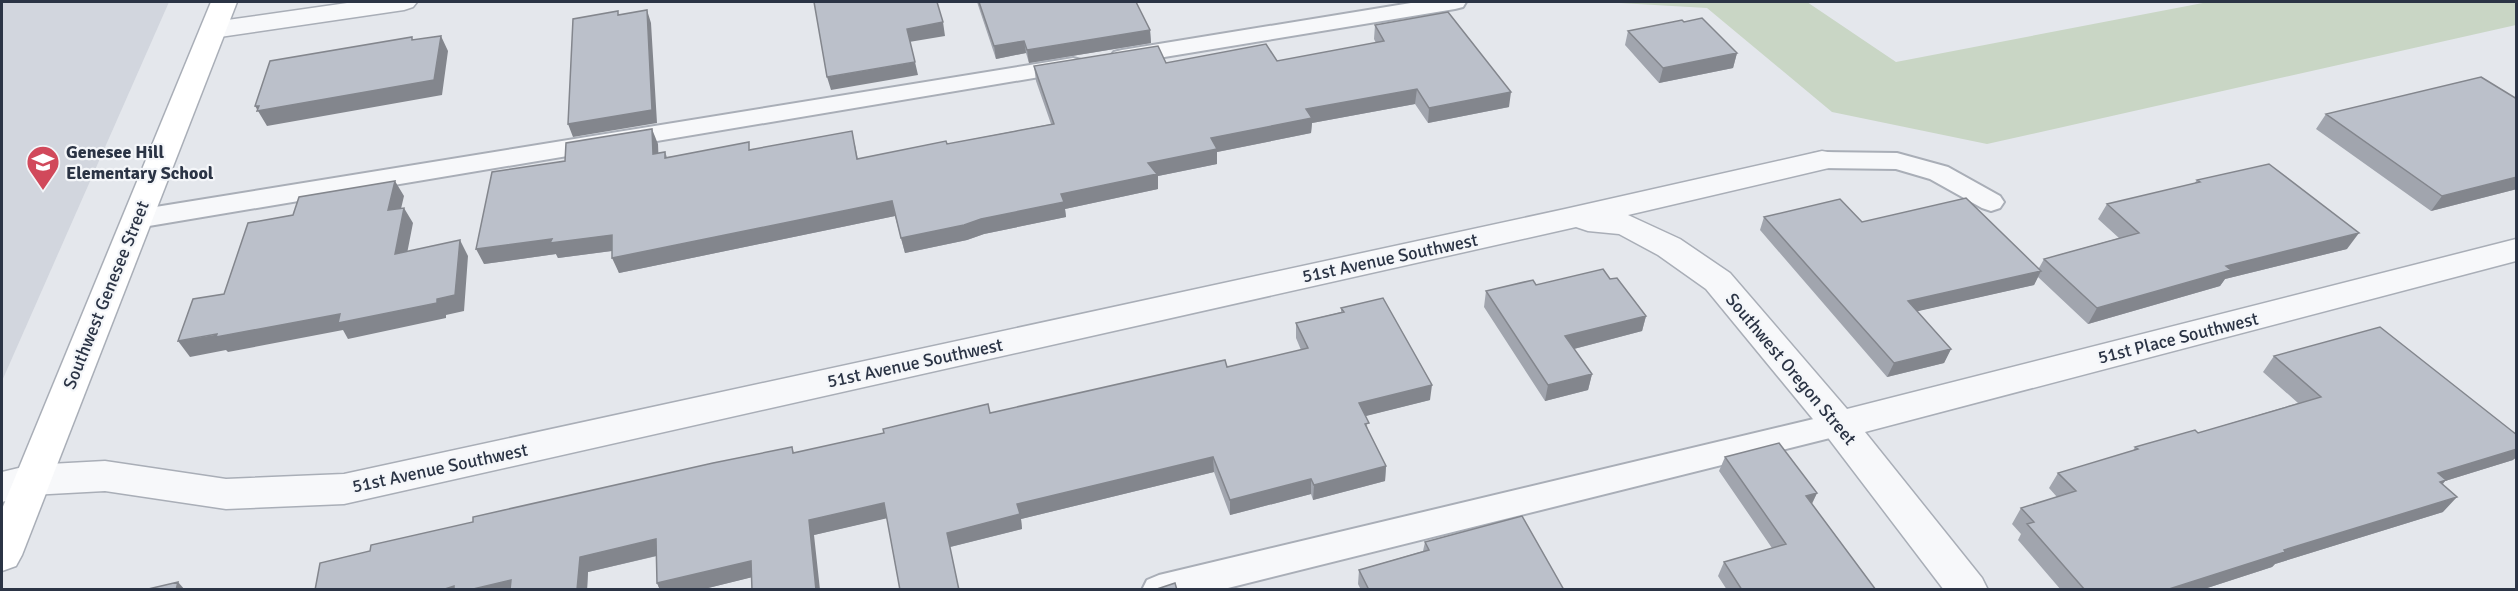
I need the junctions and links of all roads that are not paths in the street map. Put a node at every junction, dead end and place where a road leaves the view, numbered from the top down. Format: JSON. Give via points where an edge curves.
{"nodes":[{"id":1,"x":404,"y":2,"type":"edge"},
{"id":2,"x":1455,"y":2,"type":"edge"},
{"id":3,"x":219,"y":16,"type":"edge"},
{"id":4,"x":1822,"y":159,"type":"joint"},
{"id":5,"x":1992,"y":202,"type":"dead end"},
{"id":6,"x":137,"y":219,"type":"junction"},
{"id":7,"x":1565,"y":219,"type":"junction"},
{"id":8,"x":2517,"y":250,"type":"edge"},
{"id":9,"x":1839,"y":425,"type":"junction"},
{"id":10,"x":16,"y":483,"type":"edge"},
{"id":11,"x":2,"y":555,"type":"edge"},
{"id":12,"x":1159,"y":590,"type":"edge"},
{"id":13,"x":1968,"y":590,"type":"edge"}],
"edges":[{"from":1,"to":3,"type":"street"},
{"from":2,"to":6,"type":"lane"},
{"from":3,"to":6,"type":"street","name":"Southwest Genesee Street"},
{"from":4,"to":5,"type":"lane","via":[[1897,161],[1938,173]]},
{"from":4,"to":7,"type":"street","name":"51st Avenue Southwest"},
{"from":6,"to":10,"type":"street","name":"Southwest Genesee Street"},
{"from":7,"to":9,"type":"street","name":"Southwest Oregon Street","via":[[1625,224],[1669,247],[1718,281]]},
{"from":7,"to":10,"type":"street","name":"51st Avenue Southwest","via":[[345,489],[226,494],[105,476]]},
{"from":8,"to":9,"type":"street","name":"51st Place Southwest"},
{"from":9,"to":12,"type":"lane"},
{"from":9,"to":13,"type":"street","name":"Southwest Oregon Street"},
{"from":10,"to":11,"type":"street","name":"Southwest Genesee Street"}]}
